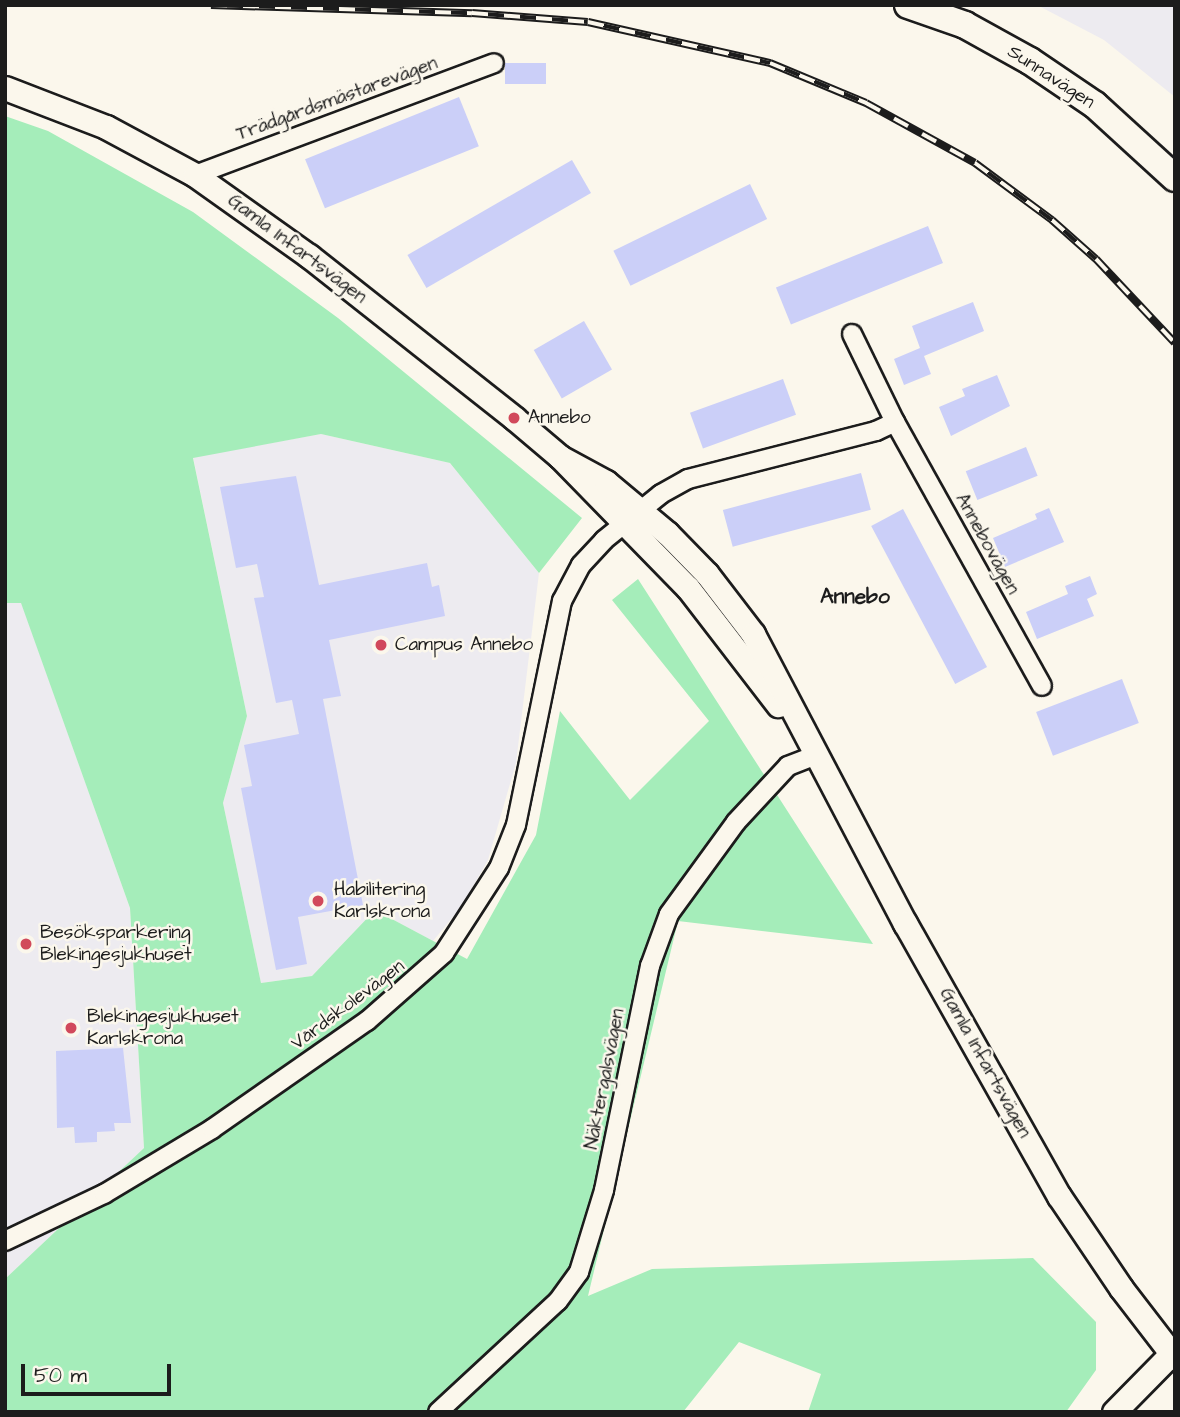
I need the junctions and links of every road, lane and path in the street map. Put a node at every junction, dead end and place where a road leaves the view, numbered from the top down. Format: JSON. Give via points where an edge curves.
{"nodes":[{"id":1,"x":908,"y":5,"type":"edge"},
{"id":2,"x":494,"y":64,"type":"dead end"},
{"id":3,"x":5,"y":88,"type":"edge"},
{"id":4,"x":195,"y":175,"type":"junction"},
{"id":5,"x":1175,"y":178,"type":"edge"},
{"id":6,"x":852,"y":334,"type":"dead end"},
{"id":7,"x":895,"y":422,"type":"junction"},
{"id":8,"x":633,"y":516,"type":"junction"},
{"id":9,"x":1042,"y":687,"type":"dead end"},
{"id":10,"x":814,"y":756,"type":"junction"},
{"id":11,"x":5,"y":1241,"type":"edge"},
{"id":12,"x":1173,"y":1356,"type":"edge"},
{"id":13,"x":438,"y":1412,"type":"edge"},
{"id":14,"x":1114,"y":1412,"type":"edge"}],
"edges":[{"from":1,"to":5,"type":"main road","name":"Sunnavägen","via":[[965,25],[1030,61],[1095,105]]},
{"from":2,"to":4,"type":"street","name":"Trädgårdsmästarevägen"},
{"from":3,"to":4,"type":"street","name":"Gamla Infartsvägen","via":[[106,127]]},
{"from":4,"to":8,"type":"street","name":"Gamla Infartsvägen","via":[[309,256],[560,457],[606,482]]},
{"from":6,"to":7,"type":"street","name":"Annebovägen"},
{"from":7,"to":8,"type":"street","via":[[876,431],[688,479]]},
{"from":7,"to":9,"type":"street","name":"Annebovägen"},
{"from":8,"to":10,"type":"street","name":"Gamla Infartsvägen","via":[[707,574],[753,634]]},
{"from":8,"to":11,"type":"street","name":"Vårdskolevägen","via":[[581,565],[562,601],[516,825],[499,868],[444,953],[367,1021],[212,1129],[104,1194]]},
{"from":10,"to":12,"type":"street","name":"Gamla Infartsvägen","via":[[1059,1196]]},
{"from":10,"to":13,"type":"street","name":"Näktergalsvägen","via":[[788,766],[745,813],[669,915],[650,966],[604,1189],[579,1272],[558,1300]]},
{"from":12,"to":14,"type":"street"}]}
